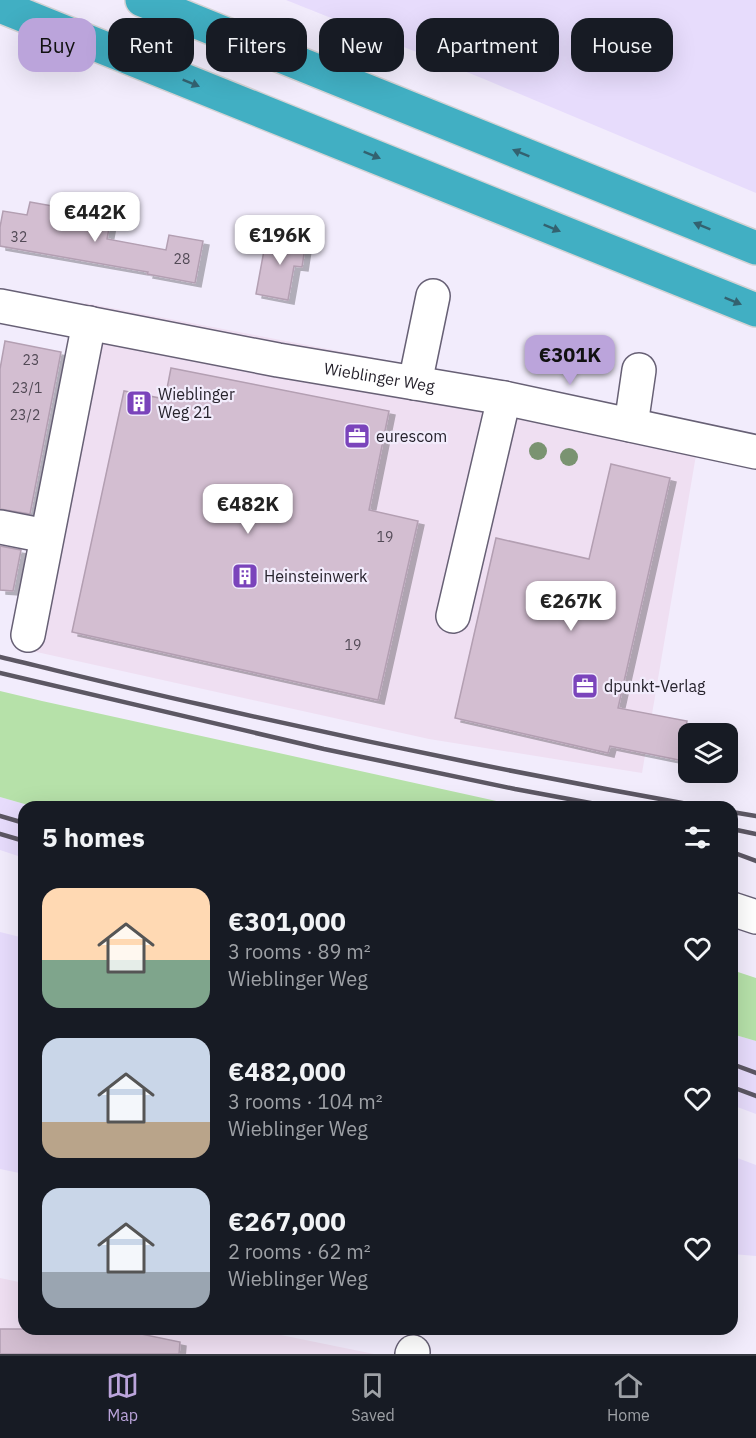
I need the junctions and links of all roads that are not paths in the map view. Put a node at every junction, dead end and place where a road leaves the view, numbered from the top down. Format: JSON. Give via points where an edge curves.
{"nodes":[{"id":1,"x":142,"y":0,"type":"edge"},
{"id":2,"x":0,"y":6,"type":"edge"},
{"id":3,"x":756,"y":248,"type":"edge"},
{"id":4,"x":433,"y":296,"type":"dead end"},
{"id":5,"x":0,"y":306,"type":"edge"},
{"id":6,"x":756,"y":310,"type":"edge"},
{"id":7,"x":89,"y":323,"type":"junction"},
{"id":8,"x":639,"y":370,"type":"dead end"},
{"id":9,"x":415,"y":383,"type":"junction"},
{"id":10,"x":504,"y":398,"type":"junction"},
{"id":11,"x":631,"y":425,"type":"junction"},
{"id":12,"x":756,"y":452,"type":"edge"},
{"id":13,"x":0,"y":527,"type":"edge"},
{"id":14,"x":46,"y":536,"type":"junction"},
{"id":15,"x":453,"y":616,"type":"dead end"},
{"id":16,"x":28,"y":634,"type":"dead end"},
{"id":17,"x":738,"y":911,"type":"edge"},
{"id":18,"x":756,"y":917,"type":"edge"}],
"edges":[{"from":3,"to":1,"type":"highway","one_way":true},
{"from":2,"to":6,"type":"highway","one_way":true},
{"from":4,"to":9,"type":"street"},
{"from":5,"to":7,"type":"street","name":"Wieblinger Weg"},
{"from":7,"to":9,"type":"street","name":"Wieblinger Weg"},
{"from":7,"to":14,"type":"street"},
{"from":8,"to":11,"type":"street"},
{"from":9,"to":10,"type":"street","name":"Wieblinger Weg"},
{"from":10,"to":11,"type":"street","name":"Wieblinger Weg"},
{"from":10,"to":15,"type":"street"},
{"from":11,"to":12,"type":"street","name":"Wieblinger Weg"},
{"from":13,"to":14,"type":"street"},
{"from":14,"to":16,"type":"street"},
{"from":17,"to":18,"type":"street"}]}
